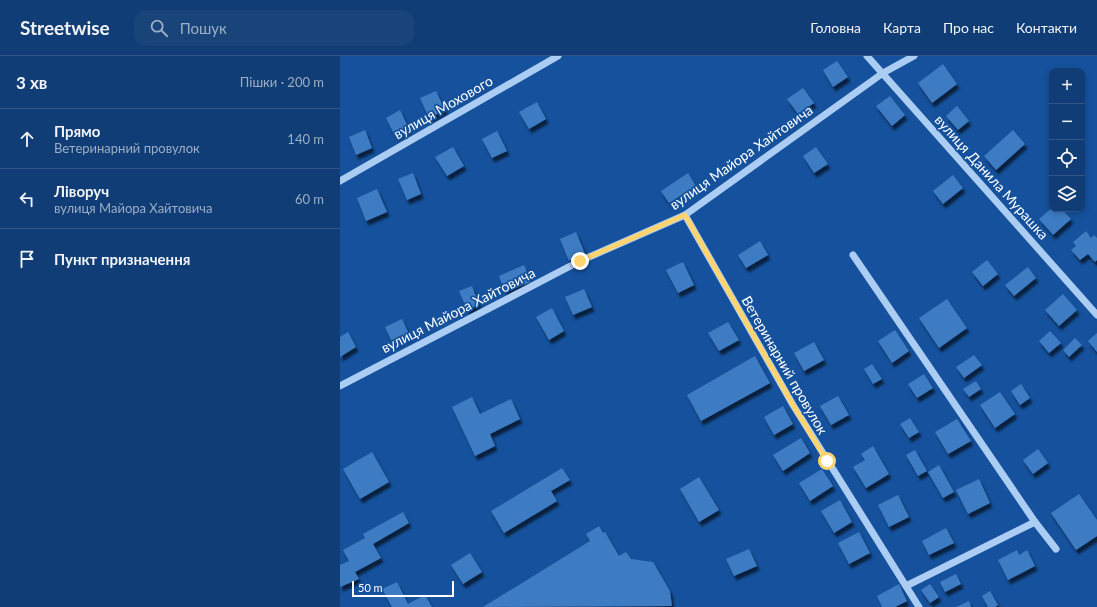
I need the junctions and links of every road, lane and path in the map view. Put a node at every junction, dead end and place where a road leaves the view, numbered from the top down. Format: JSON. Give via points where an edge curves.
{"nodes":[{"id":1,"x":558,"y":56,"type":"edge"},
{"id":2,"x":867,"y":56,"type":"edge"},
{"id":3,"x":914,"y":56,"type":"edge"},
{"id":4,"x":882,"y":73,"type":"junction"},
{"id":5,"x":340,"y":181,"type":"edge"},
{"id":6,"x":685,"y":215,"type":"junction"},
{"id":7,"x":853,"y":255,"type":"dead end"},
{"id":8,"x":1097,"y":315,"type":"edge"},
{"id":9,"x":340,"y":386,"type":"edge"},
{"id":10,"x":1035,"y":522,"type":"junction"},
{"id":11,"x":1056,"y":549,"type":"dead end"},
{"id":12,"x":906,"y":586,"type":"junction"},
{"id":13,"x":919,"y":607,"type":"edge"}],
"edges":[{"from":1,"to":5,"type":"street","name":"вулиця Мохового"},
{"from":2,"to":4,"type":"street","name":"вулиця Данила Мурашка"},
{"from":3,"to":4,"type":"street","name":"вулиця Майора Хайтовича"},
{"from":4,"to":6,"type":"street","name":"вулиця Майора Хайтовича"},
{"from":4,"to":8,"type":"street","name":"вулиця Данила Мурашка"},
{"from":6,"to":9,"type":"street","name":"вулиця Майора Хайтовича","via":[[580,261]]},
{"from":6,"to":12,"type":"street","name":"Ветеринарний провулок","via":[[793,405]]},
{"from":7,"to":10,"type":"street"},
{"from":10,"to":11,"type":"street"},
{"from":10,"to":12,"type":"street"},
{"from":12,"to":13,"type":"street","name":"Ветеринарний провулок"}]}
